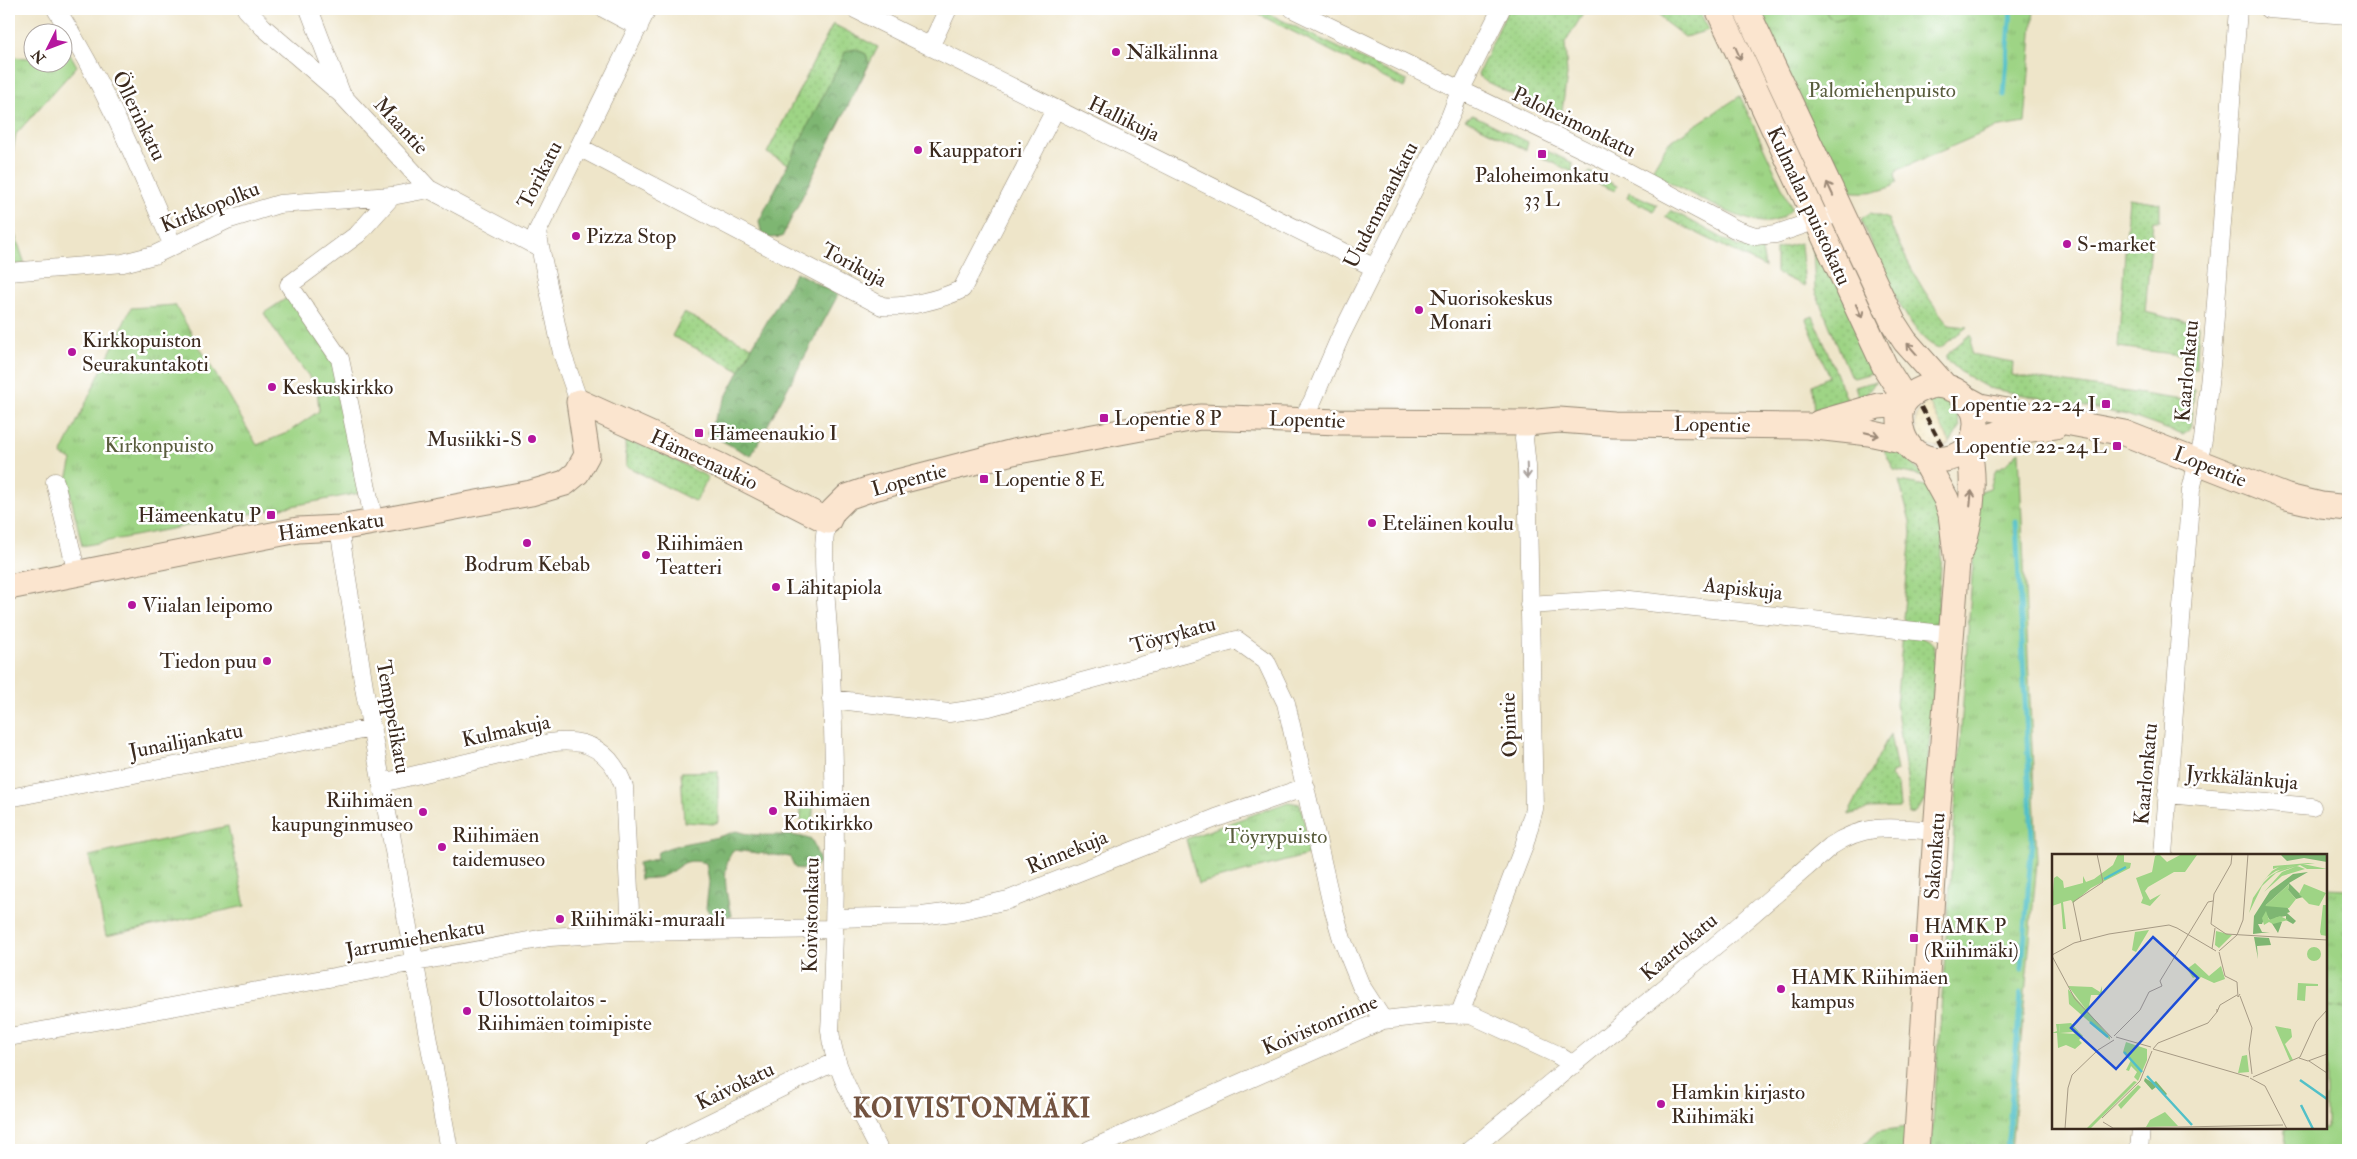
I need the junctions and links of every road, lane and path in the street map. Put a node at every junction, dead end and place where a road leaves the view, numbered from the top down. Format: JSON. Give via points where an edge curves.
{"nodes":[{"id":1,"x":56,"y":9,"type":"edge"},
{"id":2,"x":246,"y":9,"type":"edge"},
{"id":3,"x":309,"y":9,"type":"edge"},
{"id":4,"x":605,"y":9,"type":"edge"},
{"id":5,"x":647,"y":9,"type":"edge"},
{"id":6,"x":855,"y":9,"type":"edge"},
{"id":7,"x":948,"y":9,"type":"edge"},
{"id":8,"x":1293,"y":9,"type":"edge"},
{"id":9,"x":1501,"y":9,"type":"edge"},
{"id":10,"x":1718,"y":9,"type":"edge"},
{"id":11,"x":1746,"y":9,"type":"edge"},
{"id":12,"x":2238,"y":9,"type":"edge"},
{"id":13,"x":2268,"y":9,"type":"edge"},
{"id":14,"x":2348,"y":15,"type":"edge"},
{"id":15,"x":639,"y":26,"type":"junction"},
{"id":16,"x":930,"y":47,"type":"junction"},
{"id":17,"x":1460,"y":91,"type":"junction"},
{"id":18,"x":341,"y":94,"type":"junction"},
{"id":19,"x":1055,"y":110,"type":"junction"},
{"id":20,"x":579,"y":148,"type":"junction"},
{"id":21,"x":429,"y":189,"type":"junction"},
{"id":22,"x":392,"y":196,"type":"junction"},
{"id":23,"x":1841,"y":212,"type":"junction"},
{"id":24,"x":1817,"y":220,"type":"junction"},
{"id":25,"x":172,"y":246,"type":"junction"},
{"id":26,"x":540,"y":248,"type":"junction"},
{"id":27,"x":1375,"y":268,"type":"junction"},
{"id":28,"x":9,"y":272,"type":"edge"},
{"id":29,"x":1944,"y":385,"type":"junction"},
{"id":30,"x":1967,"y":398,"type":"junction"},
{"id":31,"x":579,"y":402,"type":"junction"},
{"id":32,"x":1904,"y":402,"type":"junction"},
{"id":33,"x":1301,"y":421,"type":"junction"},
{"id":34,"x":1528,"y":423,"type":"junction"},
{"id":35,"x":2071,"y":424,"type":"junction"},
{"id":36,"x":1806,"y":426,"type":"junction"},
{"id":37,"x":1970,"y":444,"type":"junction"},
{"id":38,"x":1914,"y":449,"type":"junction"},
{"id":39,"x":2198,"y":462,"type":"junction"},
{"id":40,"x":55,"y":482,"type":"dead end"},
{"id":41,"x":2348,"y":508,"type":"edge"},
{"id":42,"x":828,"y":521,"type":"junction"},
{"id":43,"x":374,"y":522,"type":"junction"},
{"id":44,"x":338,"y":528,"type":"junction"},
{"id":45,"x":1957,"y":562,"type":"junction"},
{"id":46,"x":77,"y":574,"type":"junction"},
{"id":47,"x":9,"y":586,"type":"edge"},
{"id":48,"x":1529,"y":605,"type":"junction"},
{"id":49,"x":1952,"y":635,"type":"junction"},
{"id":50,"x":831,"y":698,"type":"junction"},
{"id":51,"x":372,"y":728,"type":"junction"},
{"id":52,"x":382,"y":782,"type":"junction"},
{"id":53,"x":1306,"y":787,"type":"junction"},
{"id":54,"x":2168,"y":794,"type":"junction"},
{"id":55,"x":9,"y":798,"type":"edge"},
{"id":56,"x":2312,"y":807,"type":"dead end"},
{"id":57,"x":1936,"y":832,"type":"junction"},
{"id":58,"x":2163,"y":854,"type":"edge"},
{"id":59,"x":834,"y":924,"type":"junction"},
{"id":60,"x":631,"y":932,"type":"junction"},
{"id":61,"x":414,"y":962,"type":"junction"},
{"id":62,"x":1460,"y":1013,"type":"junction"},
{"id":63,"x":1383,"y":1020,"type":"junction"},
{"id":64,"x":9,"y":1037,"type":"edge"},
{"id":65,"x":836,"y":1061,"type":"junction"},
{"id":66,"x":1573,"y":1065,"type":"junction"},
{"id":67,"x":2141,"y":1129,"type":"edge"},
{"id":68,"x":448,"y":1150,"type":"edge"},
{"id":69,"x":654,"y":1150,"type":"edge"},
{"id":70,"x":879,"y":1150,"type":"edge"},
{"id":71,"x":1089,"y":1150,"type":"edge"},
{"id":72,"x":1470,"y":1150,"type":"edge"},
{"id":73,"x":1916,"y":1150,"type":"edge"},
{"id":74,"x":2139,"y":1150,"type":"edge"}],
"edges":[{"from":1,"to":25,"type":"street","name":"Öllerinkatu","via":[[113,110]]},
{"from":2,"to":18,"type":"street","name":"Maantie"},
{"from":3,"to":18,"type":"street"},
{"from":4,"to":15,"type":"street"},
{"from":5,"to":15,"type":"street","name":"Torikatu"},
{"from":6,"to":16,"type":"street","name":"Hallikuja"},
{"from":7,"to":16,"type":"street"},
{"from":8,"to":17,"type":"street","name":"Paloheimonkatu"},
{"from":9,"to":17,"type":"street","name":"Uudenmaankatu"},
{"from":10,"to":24,"type":"street","name":"Kulmalan puistokatu","one_way":true},
{"from":23,"to":11,"type":"street","name":"Kulmalan puistokatu","one_way":true},
{"from":12,"to":39,"type":"street","name":"Kaarlonkatu","via":[[2212,356]]},
{"from":13,"to":14,"type":"street"},
{"from":15,"to":20,"type":"street","name":"Torikatu"},
{"from":16,"to":19,"type":"street","name":"Hallikuja"},
{"from":17,"to":24,"type":"street","name":"Paloheimonkatu","via":[[1755,236],[1776,234]]},
{"from":17,"to":27,"type":"street","name":"Uudenmaankatu"},
{"from":18,"to":21,"type":"street","name":"Maantie"},
{"from":19,"to":20,"type":"street","name":"Torikuja","via":[[962,289],[951,295],[893,308],[882,306]]},
{"from":19,"to":27,"type":"street","name":"Hallikuja"},
{"from":20,"to":26,"type":"street","name":"Torikatu","via":[[537,232]]},
{"from":21,"to":22,"type":"street","name":"Kirkkopolku"},
{"from":21,"to":26,"type":"street","name":"Maantie"},
{"from":22,"to":25,"type":"street","name":"Kirkkopolku","via":[[280,204],[227,220]]},
{"from":22,"to":43,"type":"street","via":[[358,234],[289,285],[340,359]]},
{"from":23,"to":24,"type":"street","name":"Paloheimonkatu"},
{"from":29,"to":23,"type":"street","name":"Kulmalan puistokatu","one_way":true,"via":[[1894,324]]},
{"from":24,"to":32,"type":"street","name":"Kulmalan puistokatu","one_way":true},
{"from":25,"to":28,"type":"street","name":"Kirkkopolku","via":[[154,255],[123,263]]},
{"from":26,"to":31,"type":"street","name":"Torikatu","via":[[562,353]]},
{"from":27,"to":33,"type":"street","name":"Uudenmaankatu"},
{"from":29,"to":30,"type":"street"},
{"from":29,"to":32,"type":"street","via":[[1927,386]]},
{"from":30,"to":35,"type":"street","name":"Lopentie","via":[[1980,406]]},
{"from":30,"to":37,"type":"street","via":[[1975,418]]},
{"from":31,"to":42,"type":"street","name":"Hämeenaukio","via":[[720,466]]},
{"from":31,"to":43,"type":"street","name":"Hämeenkatu","via":[[587,455],[577,473],[566,483],[531,493]]},
{"from":32,"to":36,"type":"street","name":"Lopentie"},
{"from":32,"to":38,"type":"street","via":[[1900,424]]},
{"from":33,"to":34,"type":"street","name":"Lopentie"},
{"from":33,"to":42,"type":"street","name":"Lopentie","via":[[1200,417],[1014,452],[847,498],[833,511]]},
{"from":34,"to":36,"type":"street","name":"Lopentie","via":[[1559,420],[1613,424]]},
{"from":34,"to":48,"type":"street","name":"Opintie","one_way":true,"via":[[1524,439]]},
{"from":35,"to":37,"type":"street","name":"Lopentie","via":[[2001,433]]},
{"from":35,"to":39,"type":"street","name":"Lopentie","via":[[2124,434]]},
{"from":36,"to":38,"type":"street","name":"Lopentie","one_way":true,"via":[[1869,433]]},
{"from":37,"to":38,"type":"street","via":[[1947,459],[1939,460]]},
{"from":45,"to":37,"type":"street","name":"Sakonkatu","one_way":true,"via":[[1967,531],[1972,467]]},
{"from":38,"to":45,"type":"street","name":"Sakonkatu","via":[[1946,499]]},
{"from":39,"to":41,"type":"street","name":"Lopentie","via":[[2288,497]]},
{"from":39,"to":54,"type":"street","name":"Kaarlonkatu","via":[[2191,490]]},
{"from":40,"to":46,"type":"street"},
{"from":42,"to":50,"type":"street","name":"Koivistonkatu","via":[[824,542]]},
{"from":43,"to":44,"type":"street","name":"Hämeenkatu"},
{"from":44,"to":46,"type":"street","name":"Hämeenkatu","via":[[298,530]]},
{"from":44,"to":51,"type":"street","name":"Temppelikatu"},
{"from":45,"to":49,"type":"street","name":"Sakonkatu"},
{"from":46,"to":47,"type":"street","name":"Hämeenkatu"},
{"from":48,"to":49,"type":"street","name":"Aapiskuja","via":[[1620,599]]},
{"from":48,"to":62,"type":"street","name":"Opintie","via":[[1534,808],[1524,846]]},
{"from":49,"to":57,"type":"street","name":"Sakonkatu"},
{"from":50,"to":53,"type":"street","name":"Töyrykatu","via":[[949,713],[989,707],[1237,640],[1266,661],[1273,671],[1286,703]]},
{"from":50,"to":59,"type":"street","name":"Koivistonkatu"},
{"from":51,"to":52,"type":"street","name":"Temppelikatu"},
{"from":51,"to":55,"type":"street","name":"Junailijankatu"},
{"from":52,"to":60,"type":"street","name":"Kulmakuja","via":[[549,743],[570,741],[594,747],[606,755],[619,773],[624,787]]},
{"from":52,"to":61,"type":"street","name":"Temppelikatu"},
{"from":53,"to":59,"type":"street","name":"Rinnekuja","via":[[1216,818],[1008,900],[953,912]]},
{"from":53,"to":63,"type":"street","name":"Töyrykatu","via":[[1330,902],[1342,939],[1361,986]]},
{"from":54,"to":56,"type":"street","name":"Jyrkkälänkuja"},
{"from":54,"to":58,"type":"street","name":"Kaarlonkatu"},
{"from":57,"to":66,"type":"street","name":"Kaartokatu","via":[[1894,828],[1848,835]]},
{"from":57,"to":73,"type":"street","name":"Sakonkatu"},
{"from":59,"to":60,"type":"street","name":"Jarrumiehenkatu"},
{"from":59,"to":65,"type":"street","name":"Koivistonkatu","via":[[830,1030]]},
{"from":60,"to":61,"type":"street","name":"Jarrumiehenkatu","via":[[550,938]]},
{"from":61,"to":64,"type":"street","name":"Jarrumiehenkatu"},
{"from":61,"to":68,"type":"street","name":"Temppelikatu"},
{"from":62,"to":63,"type":"street","name":"Koivistonrinne"},
{"from":62,"to":66,"type":"street","name":"Koivistonrinne","via":[[1472,1015]]},
{"from":63,"to":71,"type":"street","name":"Koivistonrinne"},
{"from":65,"to":69,"type":"street","name":"Kaivokatu"},
{"from":65,"to":70,"type":"street","name":"Koivistonkatu"},
{"from":66,"to":72,"type":"street","name":"Kaartokatu"},
{"from":67,"to":74,"type":"street"}]}
